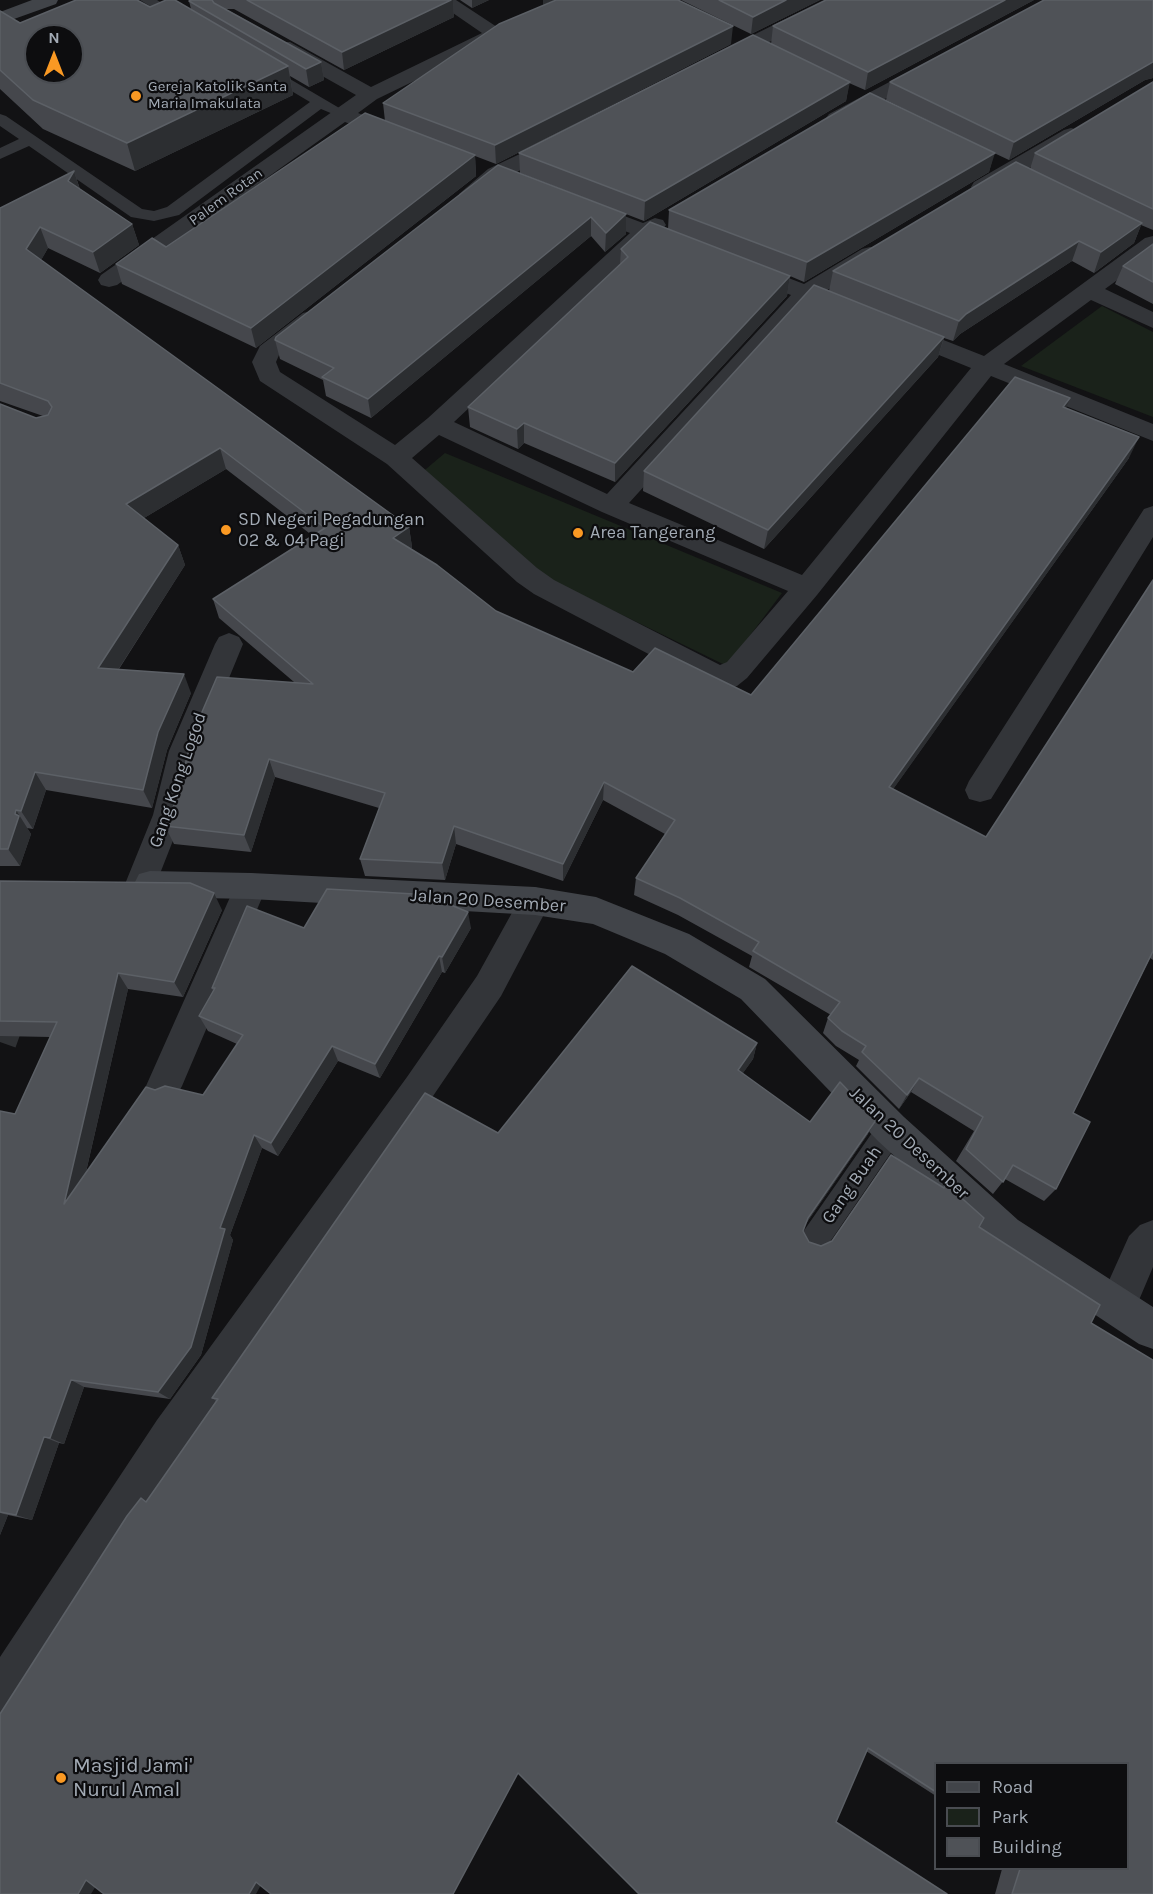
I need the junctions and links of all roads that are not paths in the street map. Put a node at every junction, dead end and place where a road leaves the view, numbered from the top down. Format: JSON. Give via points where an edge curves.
{"nodes":[{"id":1,"x":49,"y":0,"type":"edge"},
{"id":2,"x":147,"y":0,"type":"edge"},
{"id":3,"x":443,"y":0,"type":"edge"},
{"id":4,"x":576,"y":0,"type":"edge"},
{"id":5,"x":839,"y":0,"type":"edge"},
{"id":6,"x":0,"y":18,"type":"edge"},
{"id":7,"x":201,"y":31,"type":"edge"},
{"id":8,"x":496,"y":34,"type":"junction"},
{"id":9,"x":730,"y":34,"type":"edge"},
{"id":10,"x":267,"y":38,"type":"edge"},
{"id":11,"x":750,"y":44,"type":"junction"},
{"id":12,"x":771,"y":54,"type":"edge"},
{"id":13,"x":939,"y":61,"type":"edge"},
{"id":14,"x":707,"y":66,"type":"edge"},
{"id":15,"x":846,"y":90,"type":"edge"},
{"id":16,"x":370,"y":95,"type":"junction"},
{"id":17,"x":867,"y":100,"type":"junction"},
{"id":18,"x":320,"y":102,"type":"junction"},
{"id":19,"x":888,"y":110,"type":"edge"},
{"id":20,"x":306,"y":111,"type":"junction"},
{"id":21,"x":342,"y":114,"type":"junction"},
{"id":22,"x":0,"y":119,"type":"edge"},
{"id":23,"x":1092,"y":122,"type":"edge"},
{"id":24,"x":817,"y":130,"type":"edge"},
{"id":25,"x":580,"y":131,"type":"edge"},
{"id":26,"x":30,"y":140,"type":"junction"},
{"id":27,"x":419,"y":144,"type":"edge"},
{"id":28,"x":0,"y":154,"type":"edge"},
{"id":29,"x":990,"y":160,"type":"edge"},
{"id":30,"x":474,"y":165,"type":"edge"},
{"id":31,"x":1010,"y":170,"type":"junction"},
{"id":32,"x":496,"y":174,"type":"junction"},
{"id":33,"x":1030,"y":181,"type":"edge"},
{"id":34,"x":528,"y":186,"type":"edge"},
{"id":35,"x":560,"y":198,"type":"edge"},
{"id":36,"x":959,"y":201,"type":"edge"},
{"id":37,"x":450,"y":209,"type":"edge"},
{"id":38,"x":675,"y":213,"type":"edge"},
{"id":39,"x":645,"y":231,"type":"junction"},
{"id":40,"x":1146,"y":239,"type":"edge"},
{"id":41,"x":888,"y":244,"type":"edge"},
{"id":42,"x":709,"y":256,"type":"edge"},
{"id":43,"x":731,"y":264,"type":"edge"},
{"id":44,"x":109,"y":280,"type":"dead end"},
{"id":45,"x":1088,"y":290,"type":"junction"},
{"id":46,"x":806,"y":293,"type":"junction"},
{"id":47,"x":332,"y":301,"type":"edge"},
{"id":48,"x":1153,"y":321,"type":"edge"},
{"id":49,"x":986,"y":366,"type":"junction"},
{"id":50,"x":437,"y":424,"type":"junction"},
{"id":51,"x":1153,"y":433,"type":"edge"},
{"id":52,"x":396,"y":458,"type":"junction"},
{"id":53,"x":611,"y":506,"type":"junction"},
{"id":54,"x":1153,"y":515,"type":"edge"},
{"id":55,"x":807,"y":588,"type":"junction"},
{"id":56,"x":229,"y":644,"type":"dead end"},
{"id":57,"x":980,"y":790,"type":"dead end"},
{"id":58,"x":124,"y":883,"type":"joint"},
{"id":59,"x":252,"y":886,"type":"junction"},
{"id":60,"x":535,"y":901,"type":"junction"},
{"id":61,"x":164,"y":1086,"type":"edge"},
{"id":62,"x":891,"y":1129,"type":"junction"},
{"id":63,"x":1153,"y":1238,"type":"edge"},
{"id":64,"x":813,"y":1242,"type":"edge"},
{"id":65,"x":1117,"y":1305,"type":"junction"},
{"id":66,"x":1153,"y":1330,"type":"edge"},
{"id":67,"x":0,"y":1697,"type":"edge"}],
"edges":[{"from":1,"to":6,"type":"street"},
{"from":2,"to":7,"type":"lane","via":[[180,27]]},
{"from":3,"to":8,"type":"street"},
{"from":4,"to":8,"type":"street","name":"Palem Rotan"},
{"from":5,"to":11,"type":"street"},
{"from":8,"to":16,"type":"street","name":"Palem Rotan"},
{"from":9,"to":11,"type":"street"},
{"from":10,"to":16,"type":"street"},
{"from":11,"to":12,"type":"street"},
{"from":11,"to":14,"type":"street"},
{"from":13,"to":17,"type":"street"},
{"from":15,"to":17,"type":"street"},
{"from":16,"to":21,"type":"street","name":"Palem Rotan"},
{"from":17,"to":19,"type":"street"},
{"from":17,"to":24,"type":"street"},
{"from":18,"to":20,"type":"lane"},
{"from":18,"to":20,"type":"lane","via":[[249,68]]},
{"from":18,"to":21,"type":"lane"},
{"from":20,"to":26,"type":"lane","via":[[173,211],[154,216],[136,213]]},
{"from":21,"to":27,"type":"street"},
{"from":21,"to":44,"type":"street","name":"Palem Rotan"},
{"from":22,"to":26,"type":"lane"},
{"from":23,"to":31,"type":"street"},
{"from":25,"to":32,"type":"street"},
{"from":26,"to":28,"type":"lane"},
{"from":29,"to":31,"type":"street"},
{"from":30,"to":32,"type":"street"},
{"from":31,"to":33,"type":"street"},
{"from":31,"to":36,"type":"street"},
{"from":32,"to":34,"type":"street"},
{"from":32,"to":37,"type":"street"},
{"from":35,"to":39,"type":"street"},
{"from":38,"to":39,"type":"street"},
{"from":39,"to":42,"type":"street"},
{"from":39,"to":50,"type":"street"},
{"from":40,"to":45,"type":"street"},
{"from":41,"to":46,"type":"street"},
{"from":43,"to":46,"type":"street"},
{"from":45,"to":48,"type":"street"},
{"from":45,"to":49,"type":"street"},
{"from":46,"to":49,"type":"street"},
{"from":46,"to":53,"type":"street"},
{"from":47,"to":52,"type":"street","via":[[268,351],[264,362],[269,376]]},
{"from":49,"to":51,"type":"street"},
{"from":49,"to":55,"type":"street"},
{"from":50,"to":52,"type":"street"},
{"from":50,"to":53,"type":"street"},
{"from":52,"to":55,"type":"street","via":[[544,587],[712,674],[727,678],[737,670]]},
{"from":53,"to":55,"type":"street"},
{"from":54,"to":57,"type":"street"},
{"from":56,"to":58,"type":"street","name":"Gang Kong Logod","via":[[184,751],[168,815]]},
{"from":58,"to":59,"type":"street","name":"Jalan 20 Desember"},
{"from":59,"to":60,"type":"street","name":"Jalan 20 Desember"},
{"from":59,"to":61,"type":"street"},
{"from":60,"to":62,"type":"street","name":"Jalan 20 Desember","via":[[596,911],[677,944],[753,989]]},
{"from":60,"to":67,"type":"street","via":[[489,987],[171,1434]]},
{"from":62,"to":64,"type":"lane","name":"Gang Buah"},
{"from":62,"to":65,"type":"street","name":"Jalan 20 Desember","via":[[1005,1233]]},
{"from":63,"to":65,"type":"street","via":[[1142,1249]]},
{"from":65,"to":66,"type":"street","name":"Jalan 20 Desember"}]}
